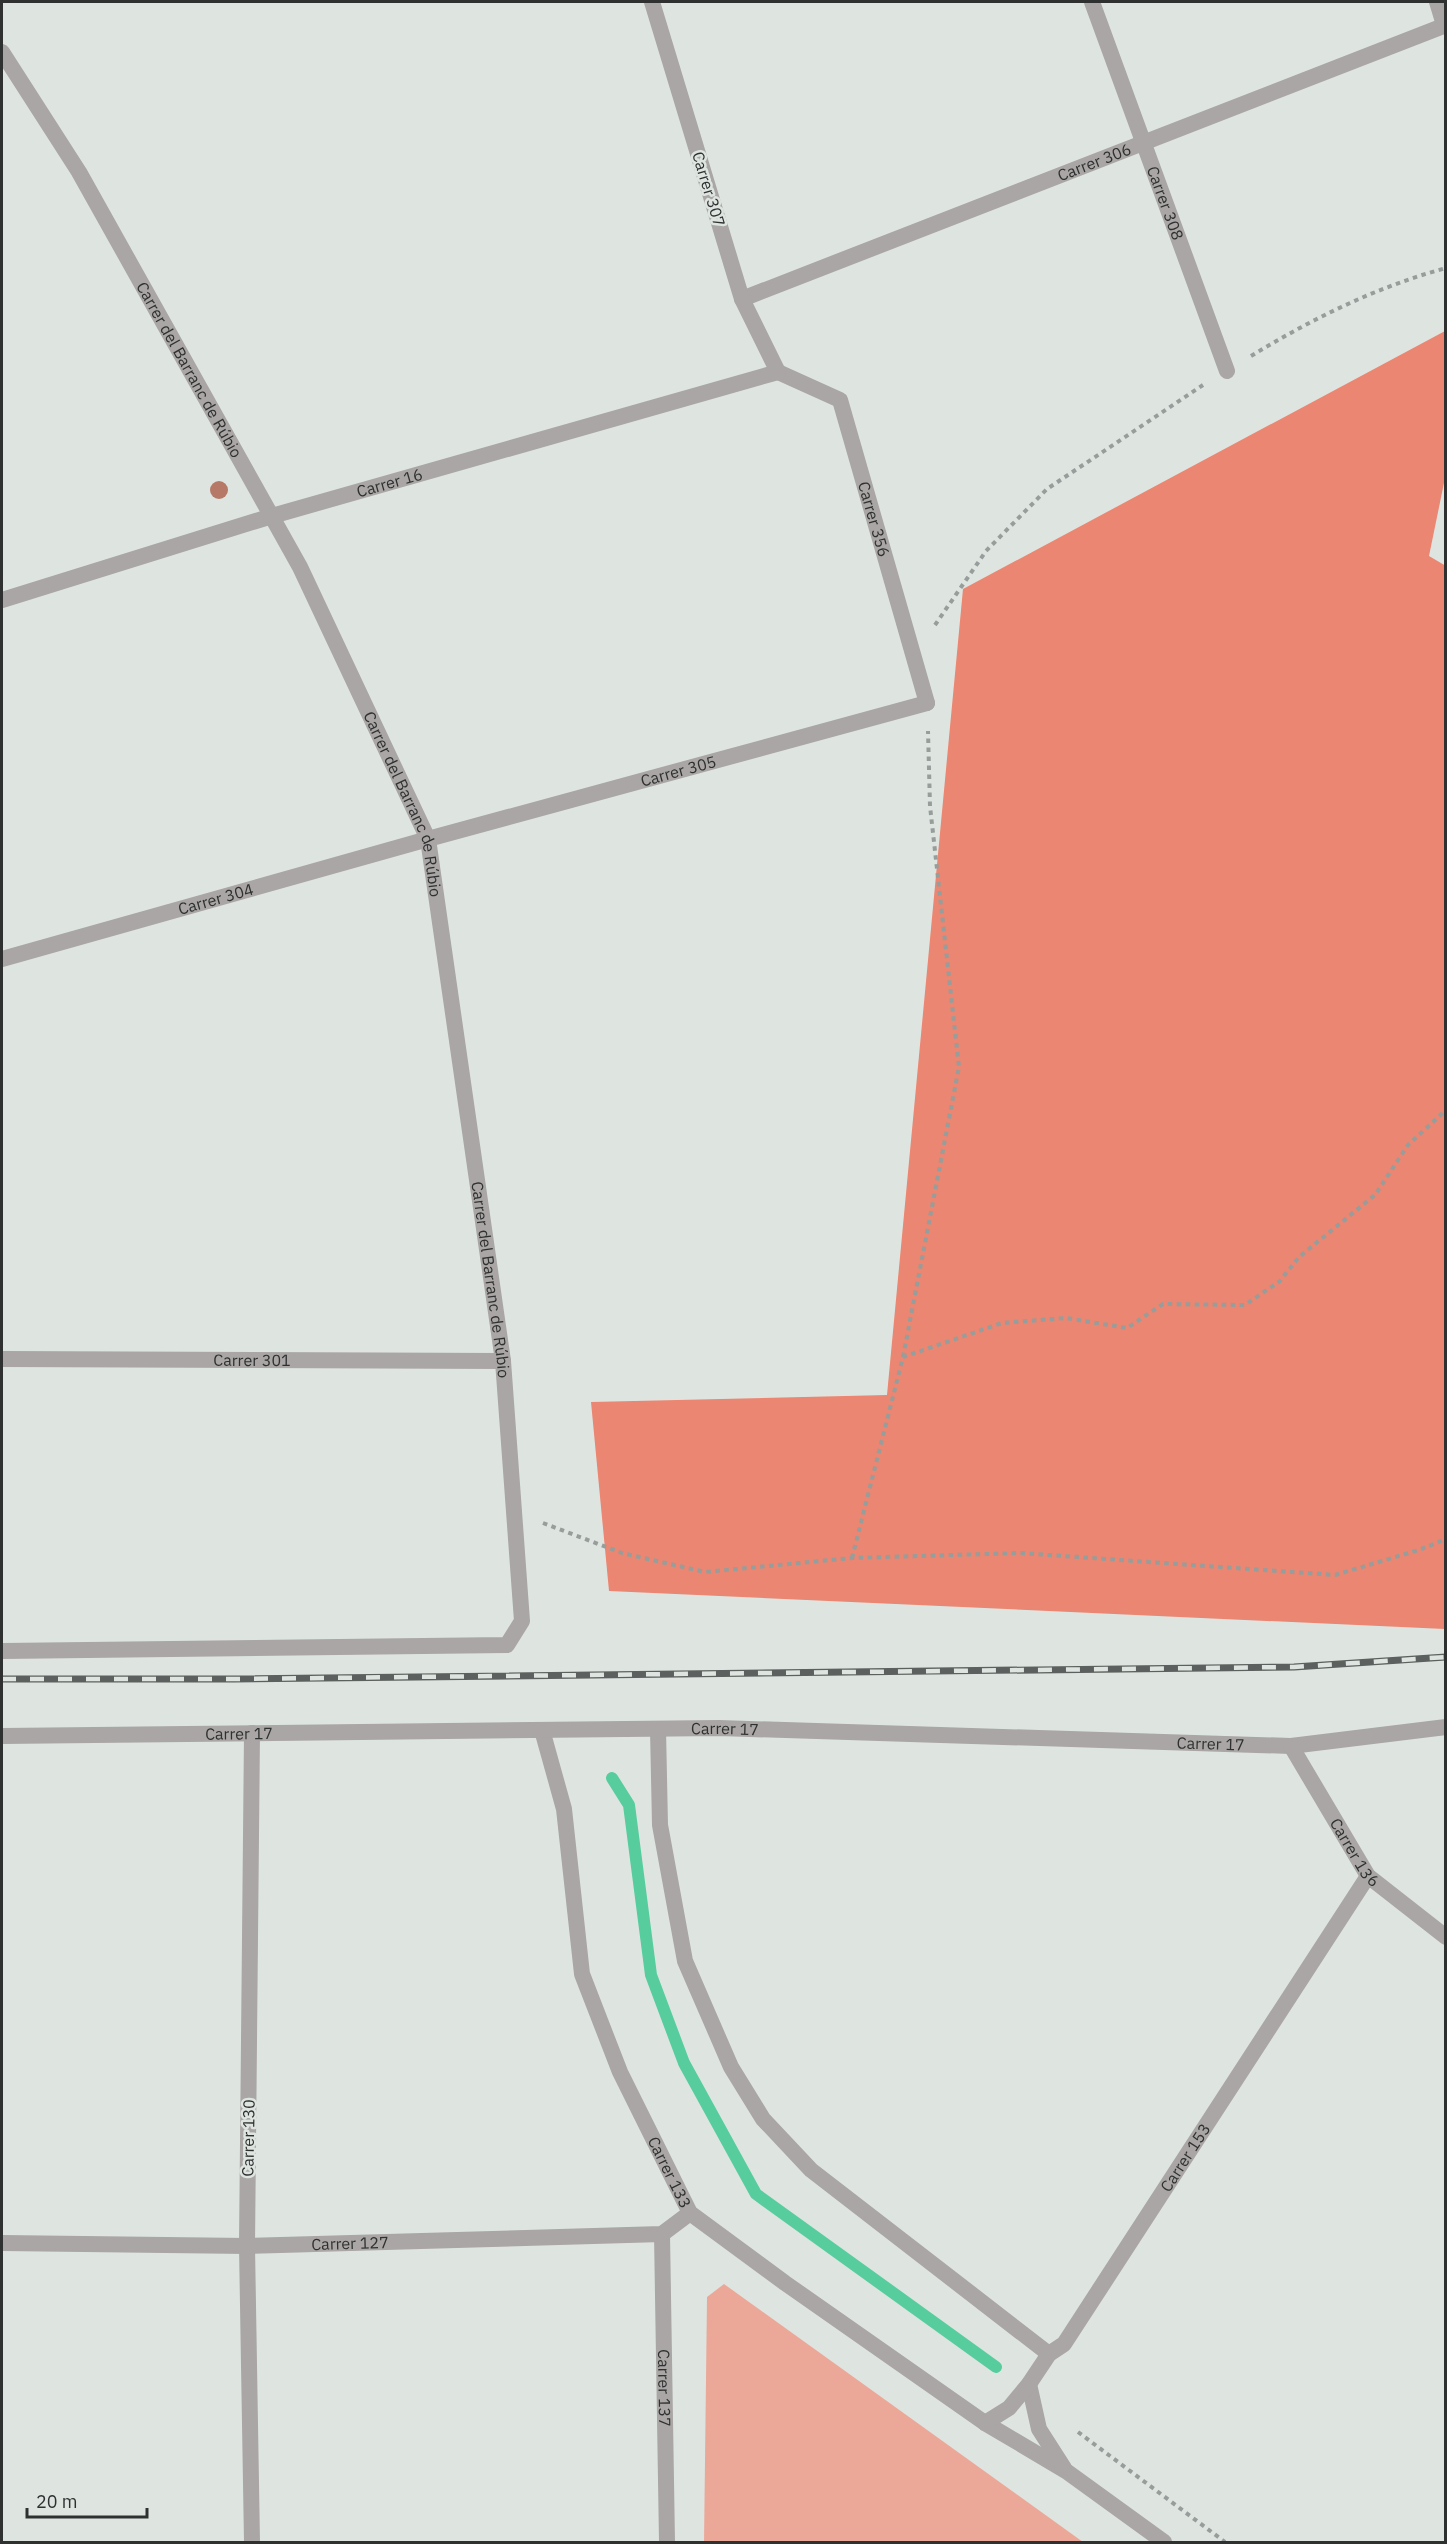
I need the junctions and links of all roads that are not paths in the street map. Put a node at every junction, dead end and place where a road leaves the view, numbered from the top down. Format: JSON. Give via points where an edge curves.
{"nodes":[{"id":1,"x":652,"y":2,"type":"edge"},
{"id":2,"x":1092,"y":2,"type":"edge"},
{"id":3,"x":1437,"y":2,"type":"edge"},
{"id":4,"x":1445,"y":25,"type":"edge"},
{"id":5,"x":2,"y":52,"type":"edge"},
{"id":6,"x":1143,"y":143,"type":"junction"},
{"id":7,"x":742,"y":299,"type":"junction"},
{"id":8,"x":1227,"y":371,"type":"road end"},
{"id":9,"x":778,"y":372,"type":"junction"},
{"id":10,"x":272,"y":516,"type":"junction"},
{"id":11,"x":2,"y":600,"type":"edge"},
{"id":12,"x":927,"y":703,"type":"joint"},
{"id":13,"x":428,"y":839,"type":"junction"},
{"id":14,"x":2,"y":959,"type":"edge"},
{"id":15,"x":2,"y":1359,"type":"edge"},
{"id":16,"x":503,"y":1361,"type":"junction"},
{"id":17,"x":2,"y":1651,"type":"edge"},
{"id":18,"x":1446,"y":1727,"type":"edge"},
{"id":19,"x":658,"y":1729,"type":"junction"},
{"id":20,"x":542,"y":1730,"type":"junction"},
{"id":21,"x":252,"y":1733,"type":"junction"},
{"id":22,"x":2,"y":1736,"type":"edge"},
{"id":23,"x":1291,"y":1746,"type":"junction"},
{"id":24,"x":1368,"y":1876,"type":"junction"},
{"id":25,"x":1446,"y":1937,"type":"edge"},
{"id":26,"x":690,"y":2213,"type":"junction"},
{"id":27,"x":662,"y":2234,"type":"junction"},
{"id":28,"x":2,"y":2243,"type":"edge"},
{"id":29,"x":247,"y":2246,"type":"junction"},
{"id":30,"x":1048,"y":2354,"type":"junction"},
{"id":31,"x":1029,"y":2384,"type":"junction"},
{"id":32,"x":985,"y":2423,"type":"junction"},
{"id":33,"x":1066,"y":2471,"type":"junction"},
{"id":34,"x":252,"y":2542,"type":"edge"},
{"id":35,"x":667,"y":2542,"type":"edge"},
{"id":36,"x":1164,"y":2542,"type":"edge"}],
"edges":[{"from":1,"to":7,"type":"street","name":"Carrer 307"},
{"from":2,"to":6,"type":"street","name":"Carrer 308"},
{"from":3,"to":4,"type":"street"},
{"from":4,"to":6,"type":"street","name":"Carrer 306"},
{"from":5,"to":10,"type":"street","name":"Carrer del Barranc de Rúbio","via":[[79,172]]},
{"from":6,"to":7,"type":"street","name":"Carrer 306"},
{"from":6,"to":8,"type":"street","name":"Carrer 308"},
{"from":7,"to":9,"type":"street","name":"Carrer 307"},
{"from":9,"to":10,"type":"street","name":"Carrer 16"},
{"from":9,"to":12,"type":"street","name":"Carrer 356","via":[[840,400]]},
{"from":10,"to":11,"type":"street","name":"Carrer 16"},
{"from":10,"to":13,"type":"street","name":"Carrer del Barranc de Rúbio","via":[[300,567]]},
{"from":12,"to":13,"type":"street","name":"Carrer 305"},
{"from":13,"to":14,"type":"street","name":"Carrer 304"},
{"from":13,"to":16,"type":"street","name":"Carrer del Barranc de Rúbio"},
{"from":15,"to":16,"type":"street","name":"Carrer 301"},
{"from":16,"to":17,"type":"street","name":"Carrer del Barranc de Rúbio","via":[[522,1621],[507,1645]]},
{"from":18,"to":23,"type":"street","name":"Carrer 17"},
{"from":19,"to":20,"type":"street","name":"Carrer 17"},
{"from":19,"to":23,"type":"street","name":"Carrer 17"},
{"from":19,"to":30,"type":"street","via":[[660,1826],[685,1961],[731,2067],[763,2119],[811,2170]]},
{"from":20,"to":21,"type":"street","name":"Carrer 17"},
{"from":20,"to":26,"type":"street","name":"Carrer 133","via":[[564,1809],[582,1974],[620,2072]]},
{"from":21,"to":22,"type":"street","name":"Carrer 17"},
{"from":21,"to":29,"type":"street","name":"Carrer 130"},
{"from":23,"to":24,"type":"street","name":"Carrer 136"},
{"from":24,"to":25,"type":"street","name":"Carrer 136"},
{"from":24,"to":30,"type":"street","name":"Carrer 153","via":[[1064,2344]]},
{"from":26,"to":27,"type":"street"},
{"from":26,"to":32,"type":"street","name":"Carrer 133"},
{"from":27,"to":29,"type":"street","name":"Carrer 127"},
{"from":27,"to":35,"type":"street","name":"Carrer 137"},
{"from":28,"to":29,"type":"street","name":"Carrer 127"},
{"from":29,"to":34,"type":"street","name":"Carrer 130"},
{"from":30,"to":31,"type":"street","name":"Carrer 153"},
{"from":31,"to":32,"type":"street","name":"Carrer 153","via":[[1009,2408]]},
{"from":31,"to":33,"type":"street","name":"Carrer 133","via":[[1040,2429]]},
{"from":32,"to":33,"type":"street","name":"Carrer 133"},
{"from":33,"to":36,"type":"street","name":"Carrer 133"}]}
